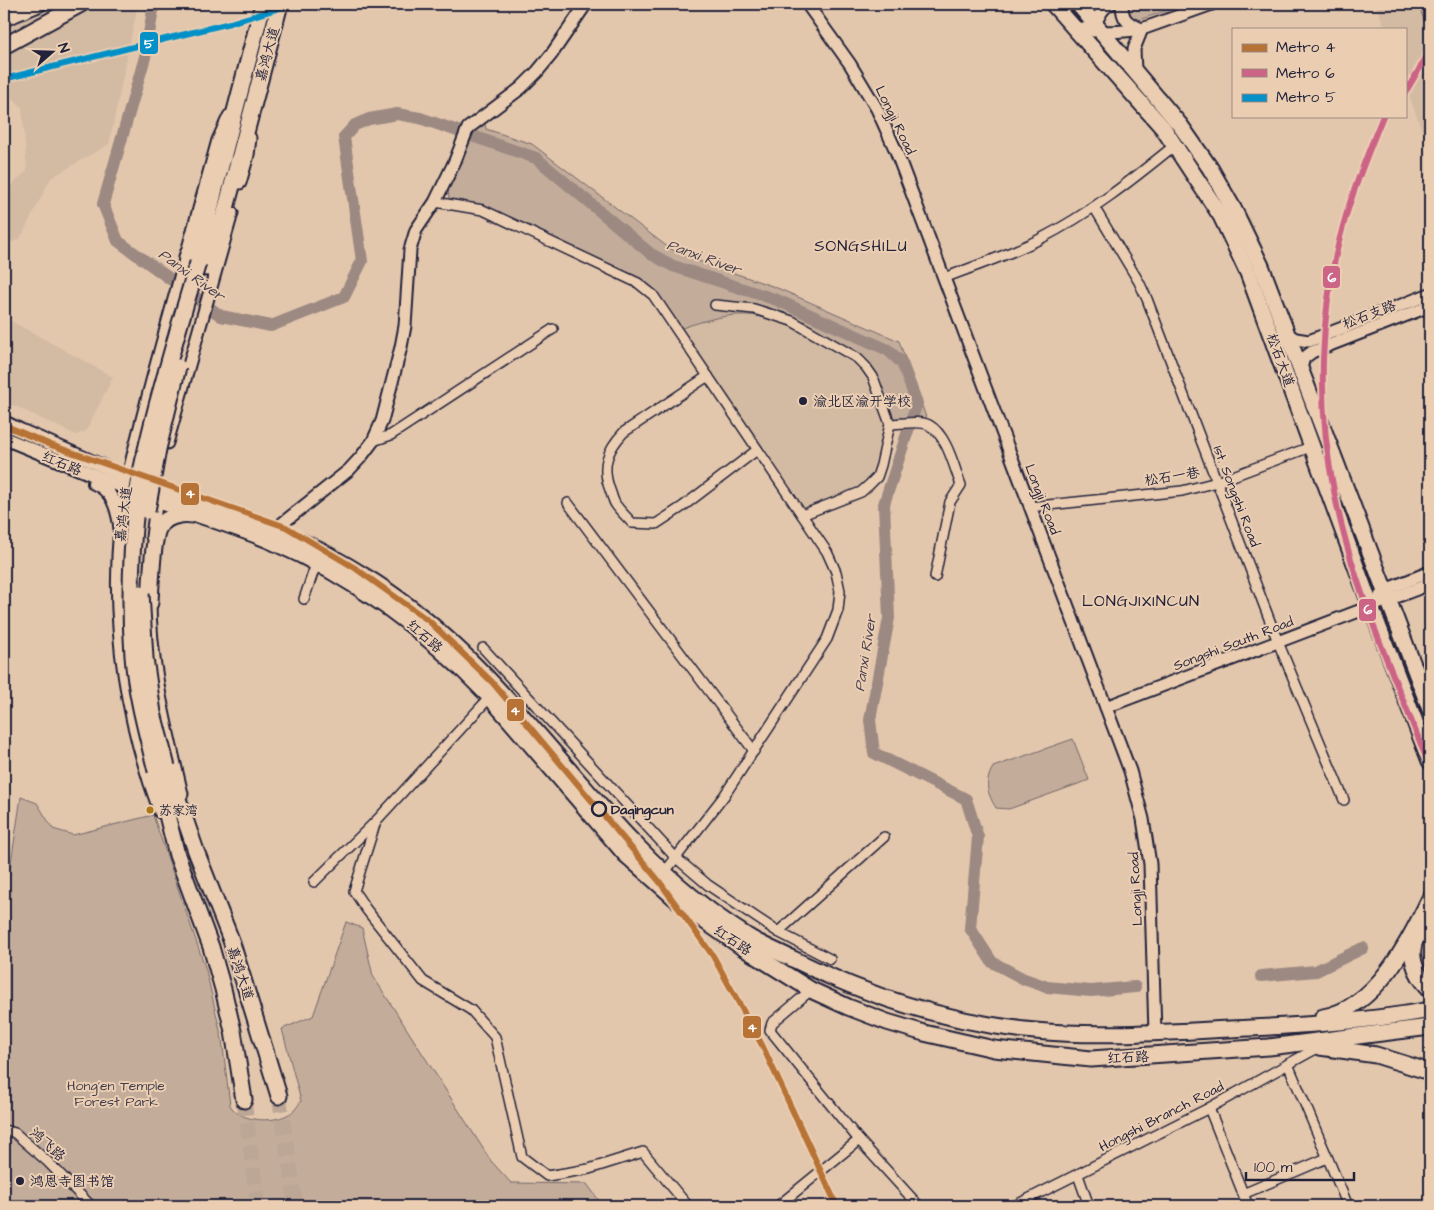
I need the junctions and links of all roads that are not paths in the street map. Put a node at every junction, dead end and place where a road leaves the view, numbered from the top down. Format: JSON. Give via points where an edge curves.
{"nodes":[{"id":1,"x":38,"y":4,"type":"edge"},
{"id":2,"x":81,"y":4,"type":"edge"},
{"id":3,"x":263,"y":4,"type":"edge"},
{"id":4,"x":280,"y":4,"type":"edge"},
{"id":5,"x":586,"y":4,"type":"edge"},
{"id":6,"x":807,"y":4,"type":"edge"},
{"id":7,"x":1052,"y":4,"type":"edge"},
{"id":8,"x":1078,"y":4,"type":"edge"},
{"id":9,"x":1110,"y":4,"type":"edge"},
{"id":10,"x":1122,"y":4,"type":"edge"},
{"id":11,"x":1212,"y":4,"type":"edge"},
{"id":12,"x":4,"y":18,"type":"edge"},
{"id":13,"x":1072,"y":26,"type":"junction"},
{"id":14,"x":1097,"y":29,"type":"junction"},
{"id":15,"x":1142,"y":29,"type":"junction"},
{"id":16,"x":4,"y":46,"type":"edge"},
{"id":17,"x":1094,"y":52,"type":"junction"},
{"id":18,"x":1135,"y":72,"type":"junction"},
{"id":19,"x":240,"y":91,"type":"junction"},
{"id":20,"x":254,"y":104,"type":"junction"},
{"id":21,"x":1175,"y":145,"type":"junction"},
{"id":22,"x":435,"y":202,"type":"junction"},
{"id":23,"x":1094,"y":207,"type":"junction"},
{"id":24,"x":202,"y":265,"type":"junction"},
{"id":25,"x":944,"y":278,"type":"junction"},
{"id":26,"x":1430,"y":294,"type":"edge"},
{"id":27,"x":714,"y":305,"type":"dead end"},
{"id":28,"x":1430,"y":306,"type":"edge"},
{"id":29,"x":553,"y":329,"type":"dead end"},
{"id":30,"x":1285,"y":333,"type":"junction"},
{"id":31,"x":1300,"y":371,"type":"junction"},
{"id":32,"x":708,"y":376,"type":"junction"},
{"id":33,"x":4,"y":422,"type":"edge"},
{"id":34,"x":894,"y":424,"type":"junction"},
{"id":35,"x":4,"y":438,"type":"edge"},
{"id":36,"x":373,"y":441,"type":"junction"},
{"id":37,"x":1313,"y":446,"type":"junction"},
{"id":38,"x":757,"y":450,"type":"junction"},
{"id":39,"x":37,"y":453,"type":"junction"},
{"id":40,"x":1217,"y":482,"type":"junction"},
{"id":41,"x":126,"y":483,"type":"junction"},
{"id":42,"x":157,"y":494,"type":"junction"},
{"id":43,"x":568,"y":503,"type":"dead end"},
{"id":44,"x":1030,"y":507,"type":"junction"},
{"id":45,"x":802,"y":516,"type":"junction"},
{"id":46,"x":204,"y":517,"type":"junction"},
{"id":47,"x":120,"y":525,"type":"junction"},
{"id":48,"x":274,"y":530,"type":"junction"},
{"id":49,"x":119,"y":544,"type":"junction"},
{"id":50,"x":151,"y":546,"type":"junction"},
{"id":51,"x":316,"y":564,"type":"junction"},
{"id":52,"x":1430,"y":572,"type":"edge"},
{"id":53,"x":935,"y":577,"type":"dead end"},
{"id":54,"x":1430,"y":584,"type":"edge"},
{"id":55,"x":1386,"y":595,"type":"junction"},
{"id":56,"x":304,"y":599,"type":"dead end"},
{"id":57,"x":150,"y":603,"type":"junction"},
{"id":58,"x":1371,"y":607,"type":"junction"},
{"id":59,"x":1278,"y":642,"type":"junction"},
{"id":60,"x":483,"y":648,"type":"dead end"},
{"id":61,"x":490,"y":697,"type":"junction"},
{"id":62,"x":1106,"y":707,"type":"junction"},
{"id":63,"x":1430,"y":709,"type":"edge"},
{"id":64,"x":754,"y":752,"type":"junction"},
{"id":65,"x":1430,"y":761,"type":"edge"},
{"id":66,"x":161,"y":769,"type":"junction"},
{"id":67,"x":1344,"y":800,"type":"dead end"},
{"id":68,"x":376,"y":821,"type":"junction"},
{"id":69,"x":884,"y":837,"type":"dead end"},
{"id":70,"x":196,"y":851,"type":"junction"},
{"id":71,"x":176,"y":856,"type":"junction"},
{"id":72,"x":676,"y":857,"type":"junction"},
{"id":73,"x":664,"y":873,"type":"junction"},
{"id":74,"x":314,"y":882,"type":"dead end"},
{"id":75,"x":1430,"y":898,"type":"edge"},
{"id":76,"x":1430,"y":920,"type":"edge"},
{"id":77,"x":778,"y":932,"type":"junction"},
{"id":78,"x":830,"y":959,"type":"dead end"},
{"id":79,"x":1430,"y":989,"type":"edge"},
{"id":80,"x":811,"y":990,"type":"junction"},
{"id":81,"x":1430,"y":1010,"type":"edge"},
{"id":82,"x":1266,"y":1027,"type":"junction"},
{"id":83,"x":1430,"y":1027,"type":"edge"},
{"id":84,"x":1155,"y":1033,"type":"junction"},
{"id":85,"x":1269,"y":1047,"type":"junction"},
{"id":86,"x":1319,"y":1047,"type":"junction"},
{"id":87,"x":1288,"y":1064,"type":"junction"},
{"id":88,"x":1430,"y":1072,"type":"edge"},
{"id":89,"x":279,"y":1096,"type":"tunnel mouth"},
{"id":90,"x":244,"y":1100,"type":"tunnel mouth"},
{"id":91,"x":1209,"y":1108,"type":"junction"},
{"id":92,"x":4,"y":1130,"type":"edge"},
{"id":93,"x":859,"y":1140,"type":"junction"},
{"id":94,"x":1327,"y":1158,"type":"junction"},
{"id":95,"x":1078,"y":1175,"type":"junction"},
{"id":96,"x":1243,"y":1194,"type":"junction"},
{"id":97,"x":91,"y":1206,"type":"edge"},
{"id":98,"x":688,"y":1206,"type":"edge"},
{"id":99,"x":778,"y":1206,"type":"edge"},
{"id":100,"x":918,"y":1206,"type":"edge"},
{"id":101,"x":1014,"y":1206,"type":"edge"},
{"id":102,"x":1089,"y":1206,"type":"edge"},
{"id":103,"x":1248,"y":1206,"type":"edge"},
{"id":104,"x":1348,"y":1206,"type":"edge"}],
"edges":[{"from":1,"to":12,"type":"highway"},
{"from":2,"to":16,"type":"highway"},
{"from":3,"to":19,"type":"highway","name":"嘉鸿大道"},
{"from":4,"to":20,"type":"highway","name":"嘉鸿大道"},
{"from":5,"to":22,"type":"street","via":[[552,56],[537,72],[468,128]]},
{"from":6,"to":25,"type":"street","name":"Longji Road","via":[[877,109]]},
{"from":7,"to":13,"type":"highway","name":"松石大道"},
{"from":8,"to":14,"type":"highway","name":"松石大道"},
{"from":9,"to":14,"type":"street","via":[[1106,6]]},
{"from":10,"to":15,"type":"street","via":[[1122,14],[1130,24]]},
{"from":11,"to":15,"type":"street"},
{"from":13,"to":14,"type":"street"},
{"from":13,"to":17,"type":"highway","name":"松石大道"},
{"from":14,"to":15,"type":"street","via":[[1119,32]]},
{"from":14,"to":17,"type":"street"},
{"from":14,"to":18,"type":"highway","name":"松石大道"},
{"from":15,"to":18,"type":"street","via":[[1134,50]]},
{"from":17,"to":21,"type":"highway","name":"松石大道"},
{"from":18,"to":30,"type":"highway","name":"松石大道","via":[[1180,125],[1210,168],[1260,266]]},
{"from":19,"to":24,"type":"highway","name":"嘉鸿大道","via":[[214,192]]},
{"from":19,"to":24,"type":"street","name":"嘉鸿大道","via":[[218,140]]},
{"from":20,"to":24,"type":"highway","name":"嘉鸿大道","via":[[224,216]]},
{"from":20,"to":24,"type":"street","name":"嘉鸿大道","via":[[248,155]]},
{"from":21,"to":23,"type":"street"},
{"from":21,"to":37,"type":"highway","name":"松石大道","via":[[1221,216],[1248,273]]},
{"from":22,"to":32,"type":"street","via":[[483,210],[638,283],[653,295]]},
{"from":22,"to":36,"type":"street","via":[[412,240],[402,347],[382,421]]},
{"from":23,"to":25,"type":"street","via":[[1038,240]]},
{"from":23,"to":40,"type":"street","name":"1st. Songshi Road","via":[[1147,299]]},
{"from":24,"to":41,"type":"street","name":"嘉鸿大道","via":[[164,336]]},
{"from":24,"to":42,"type":"street","name":"嘉鸿大道","via":[[194,346],[165,448]]},
{"from":24,"to":66,"type":"highway","name":"嘉鸿大道","bridge":true,"via":[[174,340],[147,446],[138,490],[133,546],[130,601],[133,658],[142,714]]},
{"from":25,"to":44,"type":"street","name":"Longji Road"},
{"from":26,"to":30,"type":"street","via":[[1309,341]]},
{"from":27,"to":34,"type":"street","via":[[754,309],[792,321],[856,358],[873,377]]},
{"from":28,"to":31,"type":"street","name":"松石支路","via":[[1312,352],[1304,358]]},
{"from":29,"to":36,"type":"street","via":[[391,435]]},
{"from":30,"to":31,"type":"highway","name":"松石大道"},
{"from":31,"to":55,"type":"highway","name":"松石大道"},
{"from":32,"to":38,"type":"street"},
{"from":32,"to":38,"type":"street","via":[[614,442],[606,464],[607,481],[615,504],[632,523],[656,524]]},
{"from":33,"to":41,"type":"main road","name":"红石路"},
{"from":34,"to":45,"type":"street","via":[[877,477],[869,486]]},
{"from":34,"to":53,"type":"street","via":[[929,425],[942,437],[961,485],[950,502]]},
{"from":35,"to":39,"type":"main road","name":"红石路"},
{"from":36,"to":48,"type":"street","via":[[349,470]]},
{"from":37,"to":40,"type":"street","name":"松石一巷"},
{"from":37,"to":58,"type":"highway","name":"松石大道"},
{"from":38,"to":45,"type":"street"},
{"from":39,"to":41,"type":"main road","name":"红石路"},
{"from":39,"to":47,"type":"main road","via":[[106,489],[114,500]]},
{"from":40,"to":44,"type":"street","name":"松石一巷","via":[[1182,491]]},
{"from":40,"to":59,"type":"street","name":"1st. Songshi Road"},
{"from":41,"to":42,"type":"highway","name":"红石路"},
{"from":41,"to":47,"type":"street","name":"嘉鸿大道"},
{"from":42,"to":46,"type":"highway","name":"红石路"},
{"from":42,"to":48,"type":"highway","name":"红石路"},
{"from":42,"to":50,"type":"street","name":"嘉鸿大道"},
{"from":43,"to":64,"type":"street"},
{"from":44,"to":62,"type":"street","name":"Longji Road"},
{"from":45,"to":64,"type":"street","via":[[827,552],[836,572],[840,591],[838,610],[827,640]]},
{"from":46,"to":51,"type":"highway","name":"红石路","via":[[270,541]]},
{"from":46,"to":57,"type":"highway","via":[[177,515],[158,529]]},
{"from":47,"to":49,"type":"street","name":"嘉鸿大道"},
{"from":48,"to":73,"type":"highway","name":"红石路","via":[[320,550],[376,583],[451,642]]},
{"from":49,"to":50,"type":"street","via":[[126,533],[138,530],[147,536]]},
{"from":49,"to":71,"type":"street","name":"嘉鸿大道","via":[[117,603],[131,716],[145,773]]},
{"from":50,"to":57,"type":"street","name":"嘉鸿大道"},
{"from":51,"to":56,"type":"street"},
{"from":51,"to":61,"type":"highway","name":"红石路","via":[[369,594],[407,621]]},
{"from":52,"to":55,"type":"street"},
{"from":54,"to":55,"type":"street"},
{"from":55,"to":58,"type":"street","name":"Songshi South Road"},
{"from":55,"to":63,"type":"highway","name":"松石大道"},
{"from":57,"to":70,"type":"street","name":"嘉鸿大道","via":[[154,658],[163,711]]},
{"from":58,"to":59,"type":"street","name":"Songshi South Road"},
{"from":58,"to":65,"type":"highway","name":"松石大道"},
{"from":59,"to":62,"type":"street","name":"Songshi South Road"},
{"from":59,"to":67,"type":"street","name":"1st. Songshi Road"},
{"from":60,"to":72,"type":"street"},
{"from":61,"to":68,"type":"street"},
{"from":61,"to":80,"type":"highway","name":"红石路","via":[[626,855],[686,908]]},
{"from":62,"to":84,"type":"street","name":"Longji Road","via":[[1138,796],[1147,840]]},
{"from":64,"to":72,"type":"street"},
{"from":66,"to":70,"type":"highway","name":"嘉鸿大道"},
{"from":66,"to":71,"type":"highway","name":"嘉鸿大道"},
{"from":68,"to":74,"type":"street"},
{"from":68,"to":98,"type":"street","via":[[354,891],[423,981],[471,1010],[495,1037],[522,1157],[547,1176],[589,1169],[643,1152]]},
{"from":69,"to":77,"type":"street"},
{"from":70,"to":89,"type":"highway","name":"嘉鸿大道","via":[[231,940]]},
{"from":71,"to":90,"type":"highway","name":"嘉鸿大道","via":[[211,947],[223,989]]},
{"from":72,"to":73,"type":"street"},
{"from":72,"to":77,"type":"street","via":[[708,884]]},
{"from":73,"to":84,"type":"highway","name":"红石路","via":[[748,937],[815,970],[920,1010],[1036,1031]]},
{"from":75,"to":82,"type":"highway","via":[[1383,979],[1368,993],[1330,1016]]},
{"from":76,"to":79,"type":"highway","via":[[1417,936],[1412,959],[1416,973]]},
{"from":77,"to":78,"type":"street"},
{"from":80,"to":85,"type":"highway","name":"红石路","via":[[887,1022],[994,1049],[1091,1059]]},
{"from":80,"to":93,"type":"street","via":[[772,1023],[770,1030]]},
{"from":81,"to":82,"type":"highway","name":"红石路","via":[[1392,1017]]},
{"from":82,"to":84,"type":"highway","name":"红石路"},
{"from":83,"to":85,"type":"highway","name":"红石路"},
{"from":85,"to":86,"type":"highway"},
{"from":86,"to":87,"type":"street","name":"Hongshi Branch Road"},
{"from":86,"to":88,"type":"highway","via":[[1376,1055]]},
{"from":87,"to":91,"type":"street","name":"Hongshi Branch Road"},
{"from":87,"to":94,"type":"street"},
{"from":91,"to":95,"type":"street","name":"Hongshi Branch Road"},
{"from":91,"to":96,"type":"street"},
{"from":92,"to":97,"type":"street","name":"鸿飞路","via":[[15,1133]]},
{"from":93,"to":99,"type":"street"},
{"from":93,"to":100,"type":"street"},
{"from":94,"to":96,"type":"street"},
{"from":94,"to":104,"type":"street"},
{"from":95,"to":101,"type":"street","name":"Hongshi Branch Road"},
{"from":95,"to":102,"type":"street"},
{"from":96,"to":103,"type":"street"}]}
